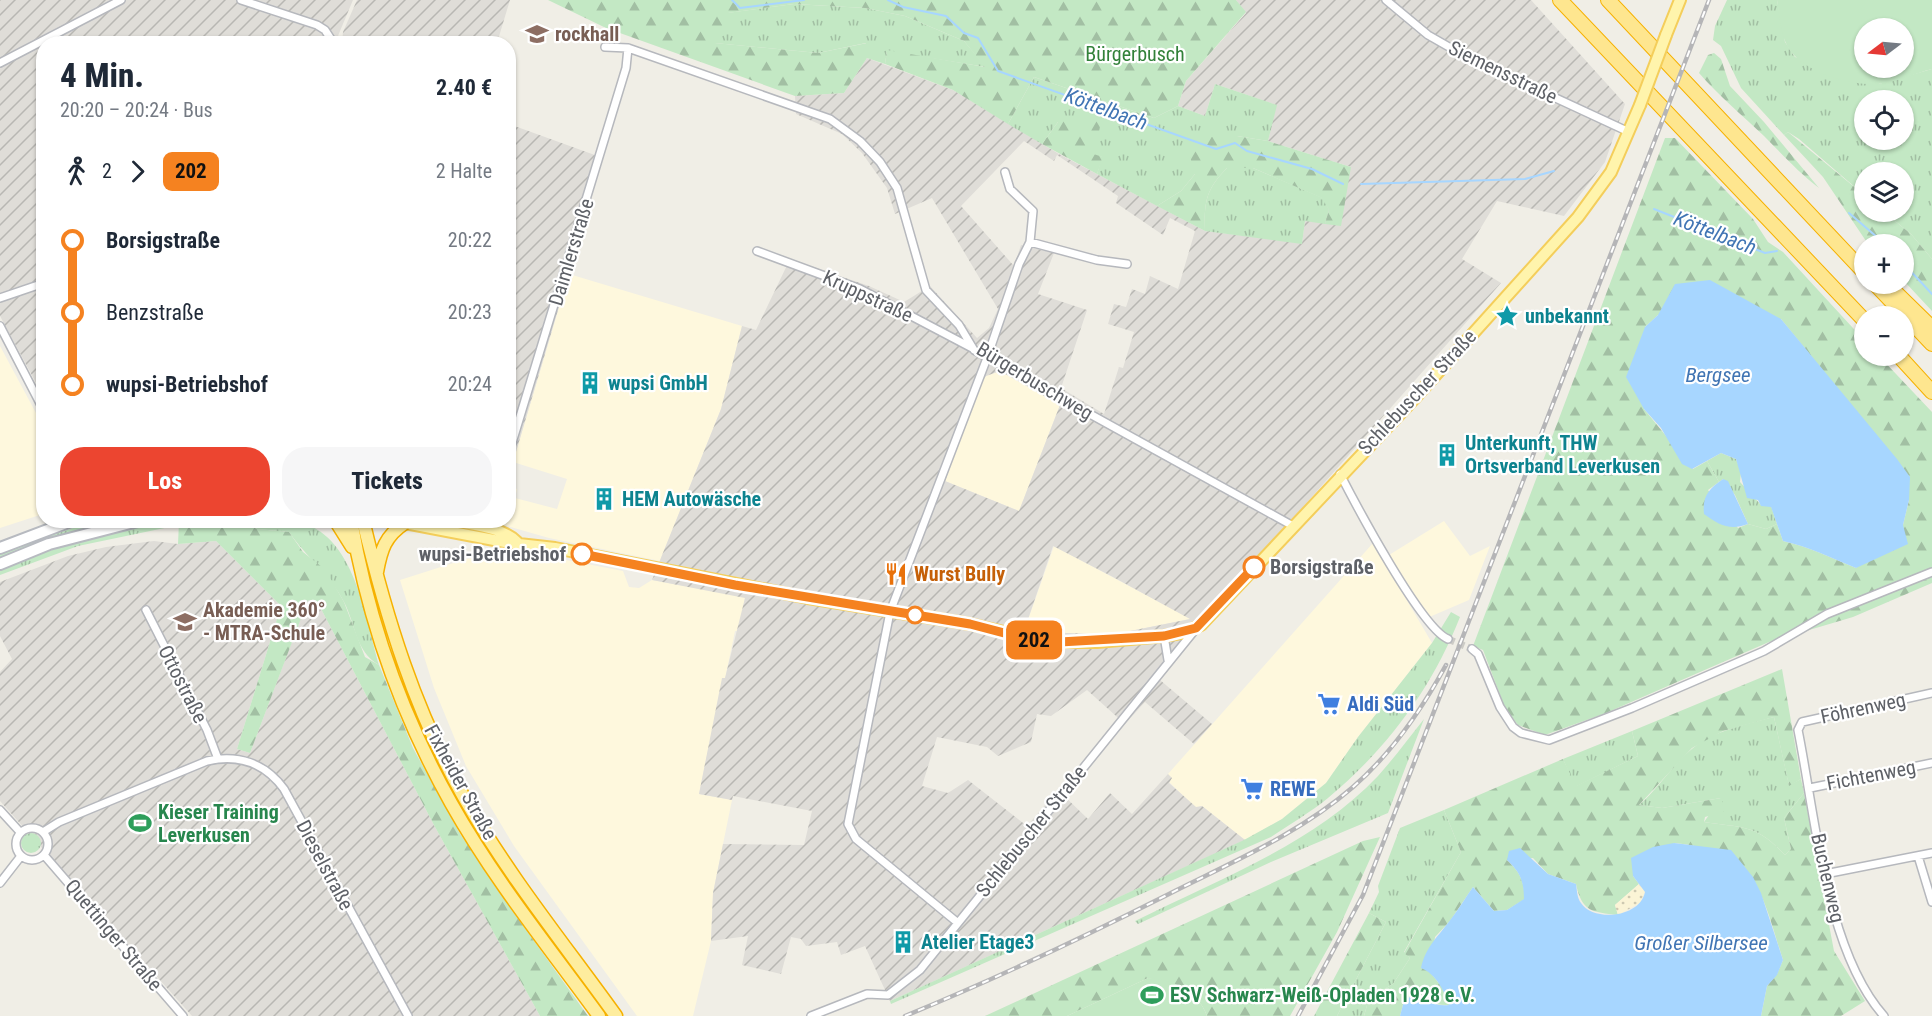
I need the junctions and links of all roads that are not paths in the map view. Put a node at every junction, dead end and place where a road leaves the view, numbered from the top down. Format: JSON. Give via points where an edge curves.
{"nodes":[{"id":1,"x":121,"y":0,"type":"edge"},
{"id":2,"x":241,"y":0,"type":"edge"},
{"id":3,"x":1386,"y":0,"type":"edge"},
{"id":4,"x":1560,"y":0,"type":"edge"},
{"id":5,"x":1608,"y":0,"type":"edge"},
{"id":6,"x":1680,"y":0,"type":"edge"},
{"id":7,"x":52,"y":36,"type":"edge"},
{"id":8,"x":331,"y":36,"type":"edge"},
{"id":9,"x":36,"y":44,"type":"edge"},
{"id":10,"x":605,"y":47,"type":"dead end"},
{"id":11,"x":628,"y":48,"type":"junction"},
{"id":12,"x":0,"y":63,"type":"edge"},
{"id":13,"x":1629,"y":132,"type":"junction"},
{"id":14,"x":1005,"y":172,"type":"dead end"},
{"id":15,"x":1030,"y":242,"type":"junction"},
{"id":16,"x":757,"y":251,"type":"dead end"},
{"id":17,"x":1848,"y":252,"type":"junction"},
{"id":18,"x":1854,"y":256,"type":"edge"},
{"id":19,"x":1854,"y":260,"type":"edge"},
{"id":20,"x":1127,"y":264,"type":"dead end"},
{"id":21,"x":36,"y":286,"type":"edge"},
{"id":22,"x":1884,"y":294,"type":"edge"},
{"id":23,"x":1897,"y":294,"type":"edge"},
{"id":24,"x":0,"y":298,"type":"edge"},
{"id":25,"x":1854,"y":309,"type":"edge"},
{"id":26,"x":0,"y":326,"type":"edge"},
{"id":27,"x":1932,"y":328,"type":"edge"},
{"id":28,"x":1932,"y":344,"type":"edge"},
{"id":29,"x":974,"y":350,"type":"junction"},
{"id":30,"x":987,"y":358,"type":"junction"},
{"id":31,"x":1908,"y":366,"type":"edge"},
{"id":32,"x":1916,"y":374,"type":"junction"},
{"id":33,"x":1932,"y":387,"type":"edge"},
{"id":34,"x":1932,"y":392,"type":"edge"},
{"id":35,"x":36,"y":396,"type":"edge"},
{"id":36,"x":516,"y":430,"type":"edge"},
{"id":37,"x":1340,"y":474,"type":"junction"},
{"id":38,"x":1293,"y":526,"type":"junction"},
{"id":39,"x":53,"y":528,"type":"edge"},
{"id":40,"x":111,"y":528,"type":"edge"},
{"id":41,"x":341,"y":528,"type":"edge"},
{"id":42,"x":352,"y":528,"type":"edge"},
{"id":43,"x":365,"y":528,"type":"edge"},
{"id":44,"x":397,"y":528,"type":"edge"},
{"id":45,"x":434,"y":528,"type":"edge"},
{"id":46,"x":487,"y":528,"type":"edge"},
{"id":47,"x":517,"y":542,"type":"junction"},
{"id":48,"x":0,"y":548,"type":"edge"},
{"id":49,"x":356,"y":554,"type":"junction"},
{"id":50,"x":0,"y":564,"type":"edge"},
{"id":51,"x":1932,"y":573,"type":"edge"},
{"id":52,"x":376,"y":576,"type":"junction"},
{"id":53,"x":146,"y":610,"type":"dead end"},
{"id":54,"x":890,"y":612,"type":"junction"},
{"id":55,"x":1196,"y":628,"type":"junction"},
{"id":56,"x":1164,"y":636,"type":"junction"},
{"id":57,"x":1448,"y":639,"type":"tunnel mouth"},
{"id":58,"x":1472,"y":649,"type":"tunnel mouth"},
{"id":59,"x":1168,"y":660,"type":"junction"},
{"id":60,"x":1932,"y":693,"type":"edge"},
{"id":61,"x":1798,"y":730,"type":"joint"},
{"id":62,"x":218,"y":759,"type":"junction"},
{"id":63,"x":1932,"y":763,"type":"edge"},
{"id":64,"x":1810,"y":788,"type":"junction"},
{"id":65,"x":0,"y":810,"type":"edge"},
{"id":66,"x":20,"y":832,"type":"junction"},
{"id":67,"x":43,"y":832,"type":"junction"},
{"id":68,"x":1932,"y":853,"type":"edge"},
{"id":69,"x":44,"y":855,"type":"junction"},
{"id":70,"x":21,"y":856,"type":"junction"},
{"id":71,"x":1918,"y":856,"type":"junction"},
{"id":72,"x":1825,"y":874,"type":"junction"},
{"id":73,"x":0,"y":883,"type":"edge"},
{"id":74,"x":1932,"y":902,"type":"edge"},
{"id":75,"x":958,"y":922,"type":"junction"},
{"id":76,"x":1880,"y":1015,"type":"edge"},
{"id":77,"x":183,"y":1016,"type":"edge"},
{"id":78,"x":408,"y":1016,"type":"edge"},
{"id":79,"x":599,"y":1016,"type":"edge"},
{"id":80,"x":616,"y":1016,"type":"edge"},
{"id":81,"x":811,"y":1016,"type":"edge"}],
"edges":[{"from":1,"to":7,"type":"street"},
{"from":2,"to":8,"type":"street","via":[[317,26]]},
{"from":3,"to":13,"type":"street","name":"Siemensstraße","via":[[1428,34],[1463,55]]},
{"from":4,"to":25,"type":"highway"},
{"from":5,"to":17,"type":"highway"},
{"from":6,"to":13,"type":"main road","name":"Schlebuscher Straße","bridge":true},
{"from":9,"to":12,"type":"street"},
{"from":10,"to":11,"type":"street","name":"Bürgerbuschweg"},
{"from":11,"to":29,"type":"street","name":"Bürgerbuschweg","via":[[830,119],[860,141],[897,188],[926,290],[958,325]]},
{"from":11,"to":36,"type":"street","name":"Daimlerstraße","via":[[626,68]]},
{"from":13,"to":37,"type":"main road","name":"Schlebuscher Straße","via":[[1611,172],[1578,218],[1414,399]]},
{"from":14,"to":15,"type":"street","via":[[1010,189],[1033,211]]},
{"from":15,"to":20,"type":"street"},
{"from":15,"to":30,"type":"street"},
{"from":16,"to":29,"type":"street","name":"Kruppstraße","via":[[860,289]]},
{"from":17,"to":18,"type":"highway"},
{"from":17,"to":19,"type":"highway"},
{"from":21,"to":24,"type":"street"},
{"from":22,"to":28,"type":"highway"},
{"from":23,"to":27,"type":"highway"},
{"from":26,"to":35,"type":"street"},
{"from":29,"to":30,"type":"street","name":"Bürgerbuschweg"},
{"from":30,"to":38,"type":"street","name":"Bürgerbuschweg"},
{"from":30,"to":54,"type":"street"},
{"from":31,"to":32,"type":"highway"},
{"from":32,"to":33,"type":"highway"},
{"from":32,"to":34,"type":"highway"},
{"from":37,"to":38,"type":"main road","name":"Schlebuscher Straße"},
{"from":37,"to":57,"type":"street","via":[[1426,619]]},
{"from":38,"to":55,"type":"main road","name":"Schlebuscher Straße"},
{"from":39,"to":48,"type":"main road"},
{"from":40,"to":50,"type":"main road","via":[[49,544]]},
{"from":41,"to":49,"type":"highway"},
{"from":42,"to":49,"type":"highway","name":"Fixheider Straße"},
{"from":43,"to":52,"type":"highway","name":"Fixheider Straße"},
{"from":44,"to":52,"type":"highway","via":[[384,543]]},
{"from":45,"to":47,"type":"main road"},
{"from":46,"to":47,"type":"main road","via":[[511,535]]},
{"from":47,"to":54,"type":"main road"},
{"from":49,"to":79,"type":"highway","name":"Fixheider Straße","via":[[381,647],[421,746],[490,866]]},
{"from":51,"to":58,"type":"street","via":[[1827,614],[1764,651],[1549,740],[1513,727]]},
{"from":52,"to":80,"type":"highway","name":"Fixheider Straße","via":[[417,699],[465,800]]},
{"from":53,"to":62,"type":"street","name":"Ottostraße"},
{"from":54,"to":56,"type":"main road","via":[[970,624],[1045,642]]},
{"from":54,"to":75,"type":"street","via":[[848,824],[856,839]]},
{"from":55,"to":56,"type":"main road"},
{"from":55,"to":59,"type":"street","name":"Schlebuscher Straße"},
{"from":56,"to":59,"type":"street"},
{"from":59,"to":75,"type":"street","name":"Schlebuscher Straße"},
{"from":60,"to":61,"type":"street","name":"Föhrenweg","via":[[1802,722]]},
{"from":61,"to":64,"type":"street","name":"Buchenweg"},
{"from":62,"to":67,"type":"street","name":"Dieselstraße","via":[[59,822]]},
{"from":62,"to":78,"type":"street","name":"Dieselstraße","via":[[250,762],[277,780]]},
{"from":63,"to":64,"type":"street","name":"Fichtenweg"},
{"from":64,"to":72,"type":"street","name":"Buchenweg"},
{"from":65,"to":66,"type":"street"},
{"from":66,"to":67,"type":"street","via":[[32,827]]},
{"from":66,"to":70,"type":"street","via":[[16,846]]},
{"from":67,"to":69,"type":"street","via":[[48,846]]},
{"from":68,"to":71,"type":"street"},
{"from":69,"to":70,"type":"street","via":[[30,860]]},
{"from":69,"to":77,"type":"street","name":"Quettinger Straße"},
{"from":70,"to":73,"type":"street"},
{"from":71,"to":72,"type":"street"},
{"from":71,"to":74,"type":"street"},
{"from":72,"to":76,"type":"street","name":"Buchenweg","via":[[1845,948]]},
{"from":75,"to":81,"type":"street","name":"Schlebuscher Straße","via":[[920,970],[888,995],[867,994]]}]}
